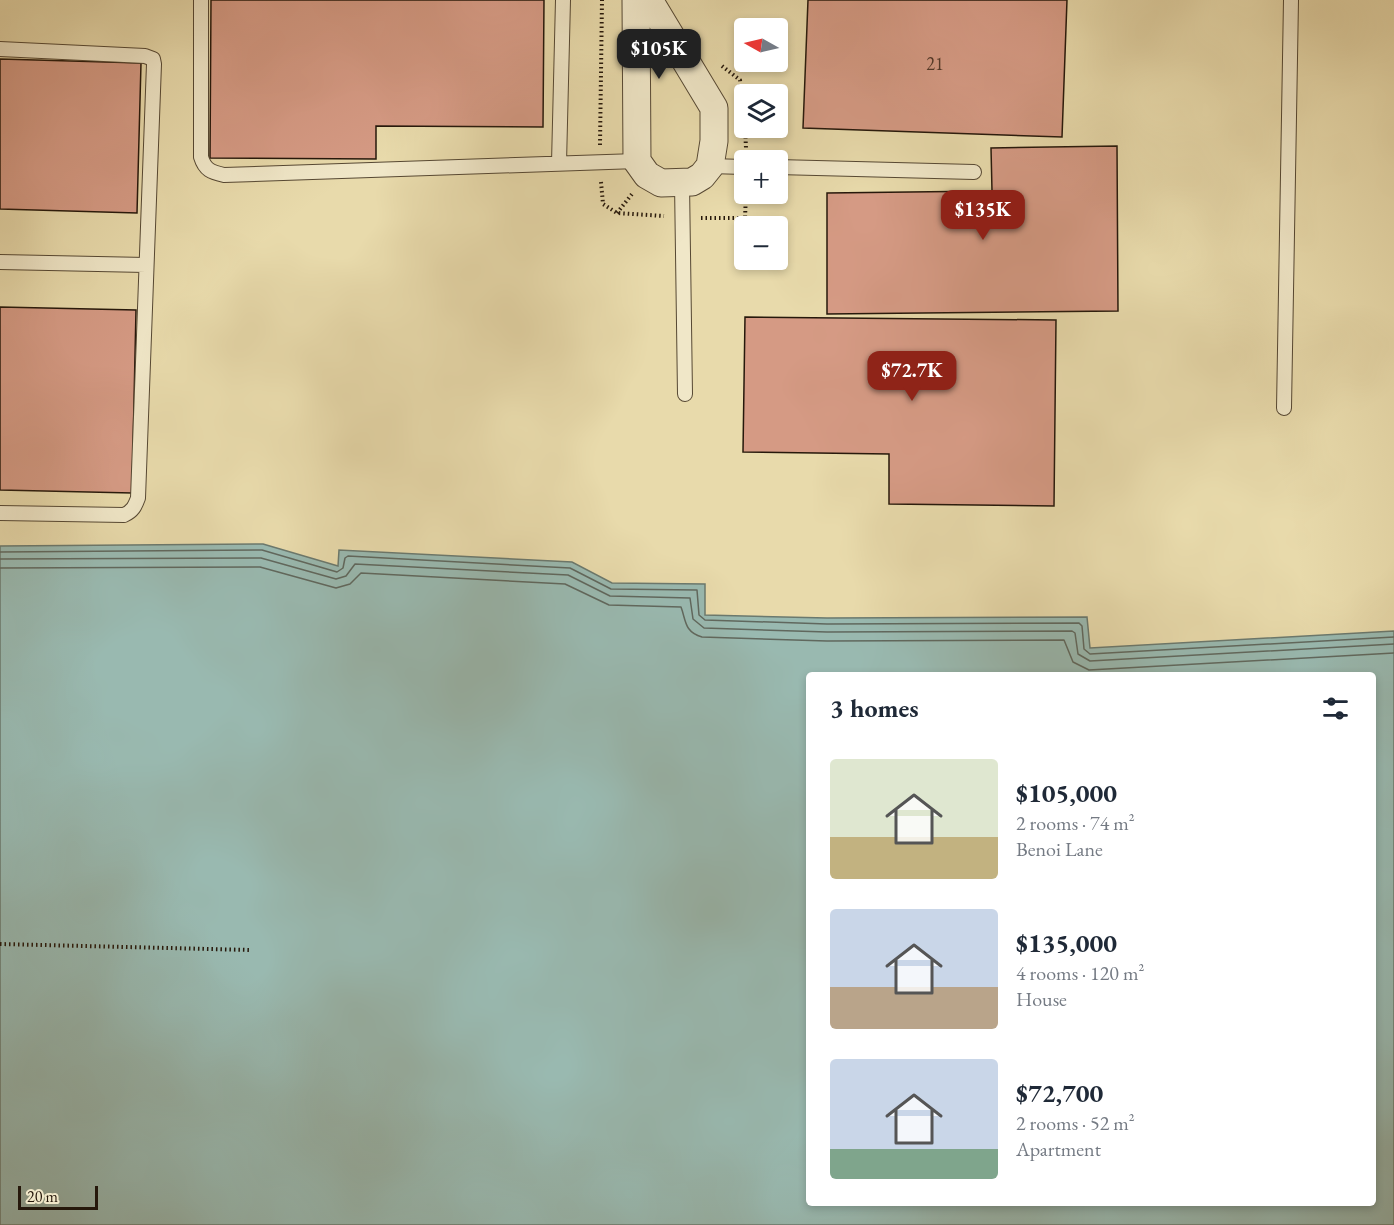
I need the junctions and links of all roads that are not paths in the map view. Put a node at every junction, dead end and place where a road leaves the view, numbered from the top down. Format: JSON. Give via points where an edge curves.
{"nodes":[{"id":1,"x":201,"y":0,"type":"edge"},
{"id":2,"x":563,"y":0,"type":"edge"},
{"id":3,"x":636,"y":0,"type":"edge"},
{"id":4,"x":649,"y":0,"type":"edge"},
{"id":5,"x":1291,"y":0,"type":"edge"},
{"id":6,"x":0,"y":49,"type":"edge"},
{"id":7,"x":637,"y":161,"type":"junction"},
{"id":8,"x":560,"y":163,"type":"junction"},
{"id":9,"x":710,"y":165,"type":"junction"},
{"id":10,"x":734,"y":166,"type":"edge"},
{"id":11,"x":788,"y":167,"type":"edge"},
{"id":12,"x":974,"y":172,"type":"dead end"},
{"id":13,"x":682,"y":183,"type":"junction"},
{"id":14,"x":0,"y":262,"type":"edge"},
{"id":15,"x":146,"y":266,"type":"junction"},
{"id":16,"x":685,"y":394,"type":"dead end"},
{"id":17,"x":1284,"y":408,"type":"dead end"},
{"id":18,"x":0,"y":513,"type":"edge"}],
"edges":[{"from":1,"to":8,"type":"lane","via":[[201,157],[211,172],[224,175]]},
{"from":2,"to":8,"type":"lane"},
{"from":3,"to":7,"type":"street"},
{"from":4,"to":9,"type":"street","via":[[714,108]]},
{"from":5,"to":17,"type":"lane"},
{"from":6,"to":15,"type":"lane","via":[[153,59]]},
{"from":7,"to":8,"type":"lane"},
{"from":7,"to":13,"type":"street","via":[[661,183]]},
{"from":9,"to":10,"type":"lane"},
{"from":9,"to":13,"type":"street","via":[[702,176]]},
{"from":11,"to":12,"type":"lane"},
{"from":13,"to":16,"type":"lane"},
{"from":14,"to":15,"type":"lane"},
{"from":15,"to":18,"type":"lane","via":[[136,506],[124,515]]}]}
